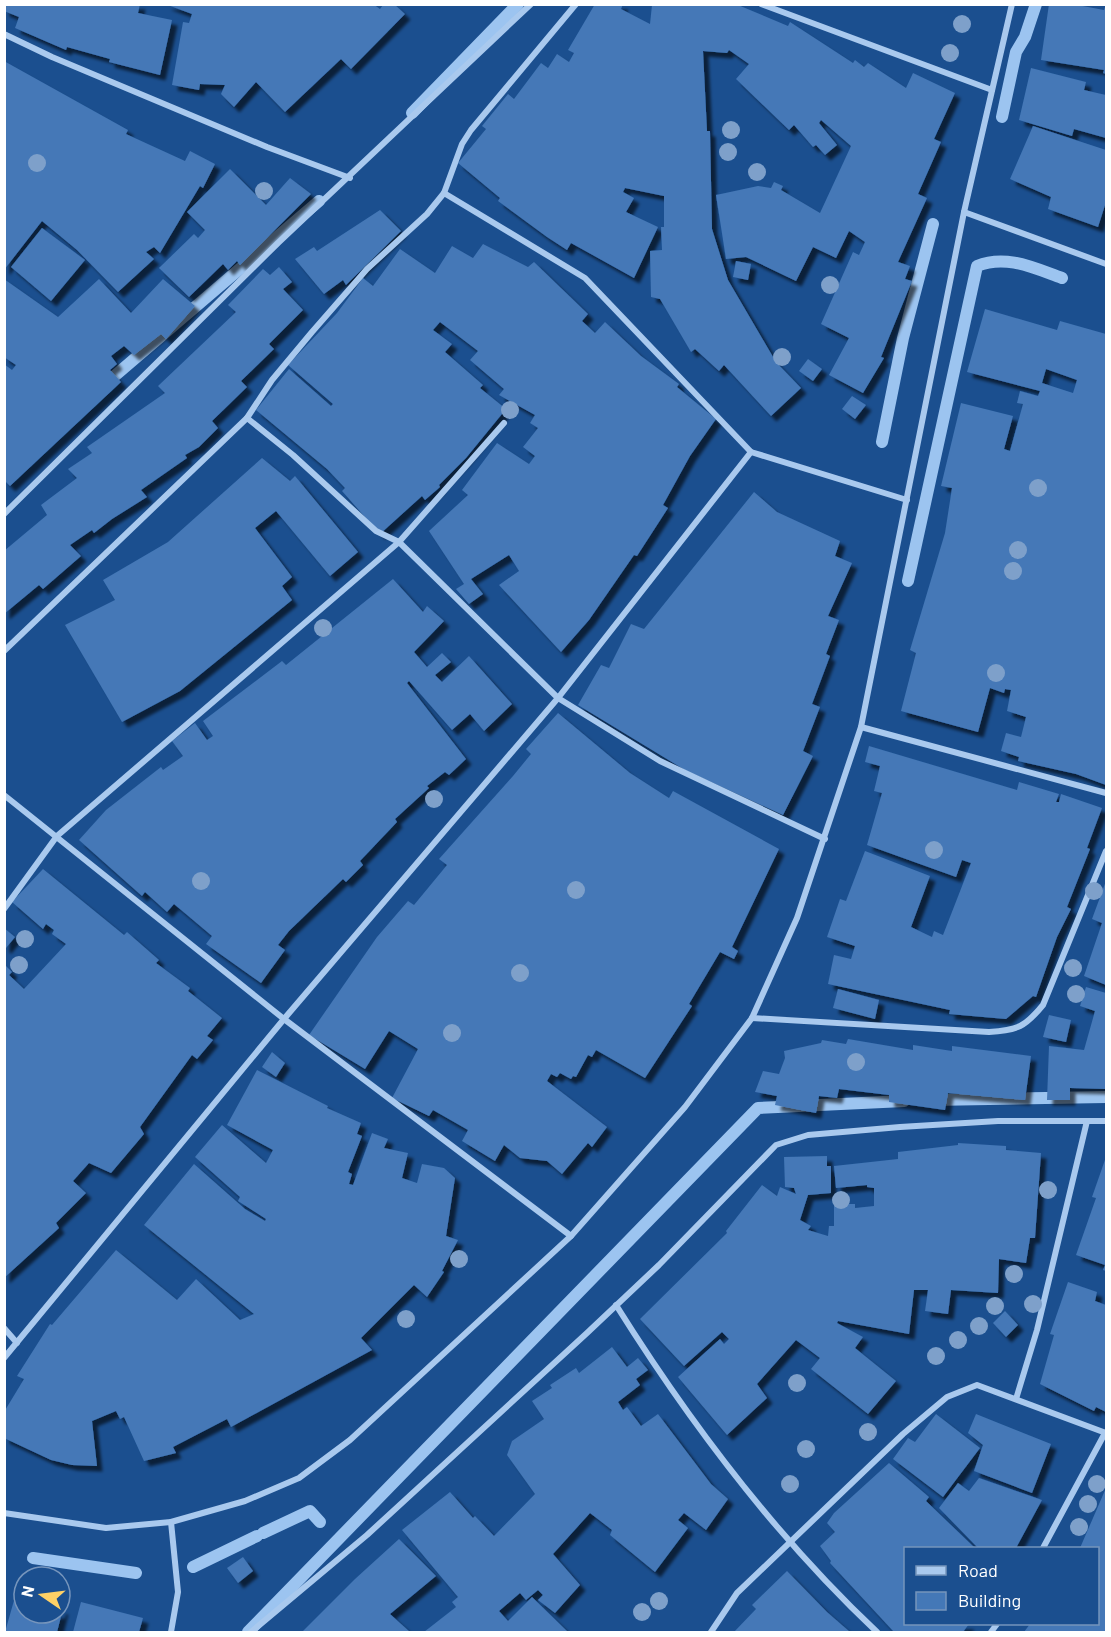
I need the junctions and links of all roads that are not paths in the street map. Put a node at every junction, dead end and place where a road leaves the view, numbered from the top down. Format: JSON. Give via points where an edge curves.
{"nodes":[{"id":1,"x":531,"y":4,"type":"edge"},
{"id":2,"x":576,"y":4,"type":"edge"},
{"id":3,"x":761,"y":4,"type":"edge"},
{"id":4,"x":1012,"y":4,"type":"edge"},
{"id":5,"x":4,"y":34,"type":"edge"},
{"id":6,"x":992,"y":90,"type":"junction"},
{"id":7,"x":350,"y":178,"type":"junction"},
{"id":8,"x":444,"y":193,"type":"junction"},
{"id":9,"x":964,"y":212,"type":"junction"},
{"id":10,"x":1107,"y":264,"type":"edge"},
{"id":11,"x":247,"y":418,"type":"junction"},
{"id":12,"x":504,"y":423,"type":"dead end"},
{"id":13,"x":751,"y":452,"type":"junction"},
{"id":14,"x":907,"y":500,"type":"junction"},
{"id":15,"x":4,"y":514,"type":"edge"},
{"id":16,"x":399,"y":542,"type":"junction"},
{"id":17,"x":4,"y":651,"type":"edge"},
{"id":18,"x":558,"y":698,"type":"junction"},
{"id":19,"x":861,"y":727,"type":"junction"},
{"id":20,"x":1107,"y":793,"type":"edge"},
{"id":21,"x":4,"y":795,"type":"edge"},
{"id":22,"x":57,"y":836,"type":"junction"},
{"id":23,"x":825,"y":839,"type":"junction"},
{"id":24,"x":1107,"y":851,"type":"edge"},
{"id":25,"x":4,"y":909,"type":"edge"},
{"id":26,"x":752,"y":1018,"type":"junction"},
{"id":27,"x":284,"y":1019,"type":"junction"},
{"id":28,"x":1087,"y":1121,"type":"junction"},
{"id":29,"x":1107,"y":1121,"type":"edge"},
{"id":30,"x":571,"y":1236,"type":"junction"},
{"id":31,"x":616,"y":1305,"type":"junction"},
{"id":32,"x":4,"y":1328,"type":"edge"},
{"id":33,"x":17,"y":1343,"type":"junction"},
{"id":34,"x":4,"y":1358,"type":"edge"},
{"id":35,"x":1016,"y":1399,"type":"junction"},
{"id":36,"x":1106,"y":1433,"type":"edge"},
{"id":37,"x":4,"y":1513,"type":"edge"},
{"id":38,"x":171,"y":1522,"type":"junction"},
{"id":39,"x":791,"y":1544,"type":"junction"},
{"id":40,"x":1044,"y":1547,"type":"edge"},
{"id":41,"x":171,"y":1632,"type":"edge"},
{"id":42,"x":251,"y":1632,"type":"edge"},
{"id":43,"x":711,"y":1632,"type":"edge"},
{"id":44,"x":877,"y":1632,"type":"edge"}],
"edges":[{"from":1,"to":7,"type":"street"},
{"from":2,"to":8,"type":"street","via":[[471,130]]},
{"from":3,"to":6,"type":"street"},
{"from":4,"to":6,"type":"street"},
{"from":5,"to":7,"type":"street","via":[[267,147]]},
{"from":6,"to":9,"type":"street"},
{"from":7,"to":15,"type":"street","via":[[278,243]]},
{"from":8,"to":11,"type":"street","via":[[312,332]]},
{"from":8,"to":13,"type":"street","via":[[585,278]]},
{"from":9,"to":10,"type":"street"},
{"from":9,"to":14,"type":"street"},
{"from":11,"to":16,"type":"street","via":[[293,454],[381,536]]},
{"from":11,"to":17,"type":"street"},
{"from":12,"to":16,"type":"street"},
{"from":13,"to":14,"type":"street"},
{"from":13,"to":18,"type":"street"},
{"from":14,"to":19,"type":"street"},
{"from":16,"to":18,"type":"street"},
{"from":16,"to":22,"type":"street"},
{"from":18,"to":23,"type":"street","via":[[660,761]]},
{"from":18,"to":27,"type":"street"},
{"from":19,"to":20,"type":"street"},
{"from":19,"to":23,"type":"street"},
{"from":21,"to":22,"type":"street"},
{"from":22,"to":25,"type":"street"},
{"from":22,"to":27,"type":"street"},
{"from":23,"to":26,"type":"street","via":[[797,918]]},
{"from":24,"to":26,"type":"street","via":[[1043,1005],[1028,1024],[989,1032]]},
{"from":26,"to":30,"type":"street","via":[[685,1107]]},
{"from":27,"to":30,"type":"street"},
{"from":27,"to":33,"type":"street"},
{"from":28,"to":29,"type":"street"},
{"from":28,"to":31,"type":"street","via":[[900,1127],[808,1135],[776,1145]]},
{"from":28,"to":35,"type":"street","via":[[1037,1330]]},
{"from":30,"to":38,"type":"street","via":[[350,1440],[298,1478],[245,1502]]},
{"from":31,"to":39,"type":"street","via":[[669,1388]]},
{"from":31,"to":42,"type":"street","via":[[368,1535]]},
{"from":32,"to":33,"type":"street"},
{"from":33,"to":34,"type":"street"},
{"from":35,"to":36,"type":"street"},
{"from":35,"to":39,"type":"street","via":[[977,1385],[947,1397],[903,1434]]},
{"from":36,"to":40,"type":"street"},
{"from":37,"to":38,"type":"street","via":[[106,1528]]},
{"from":38,"to":41,"type":"street","via":[[178,1592]]},
{"from":39,"to":43,"type":"street","via":[[737,1593]]},
{"from":39,"to":44,"type":"street"}]}
